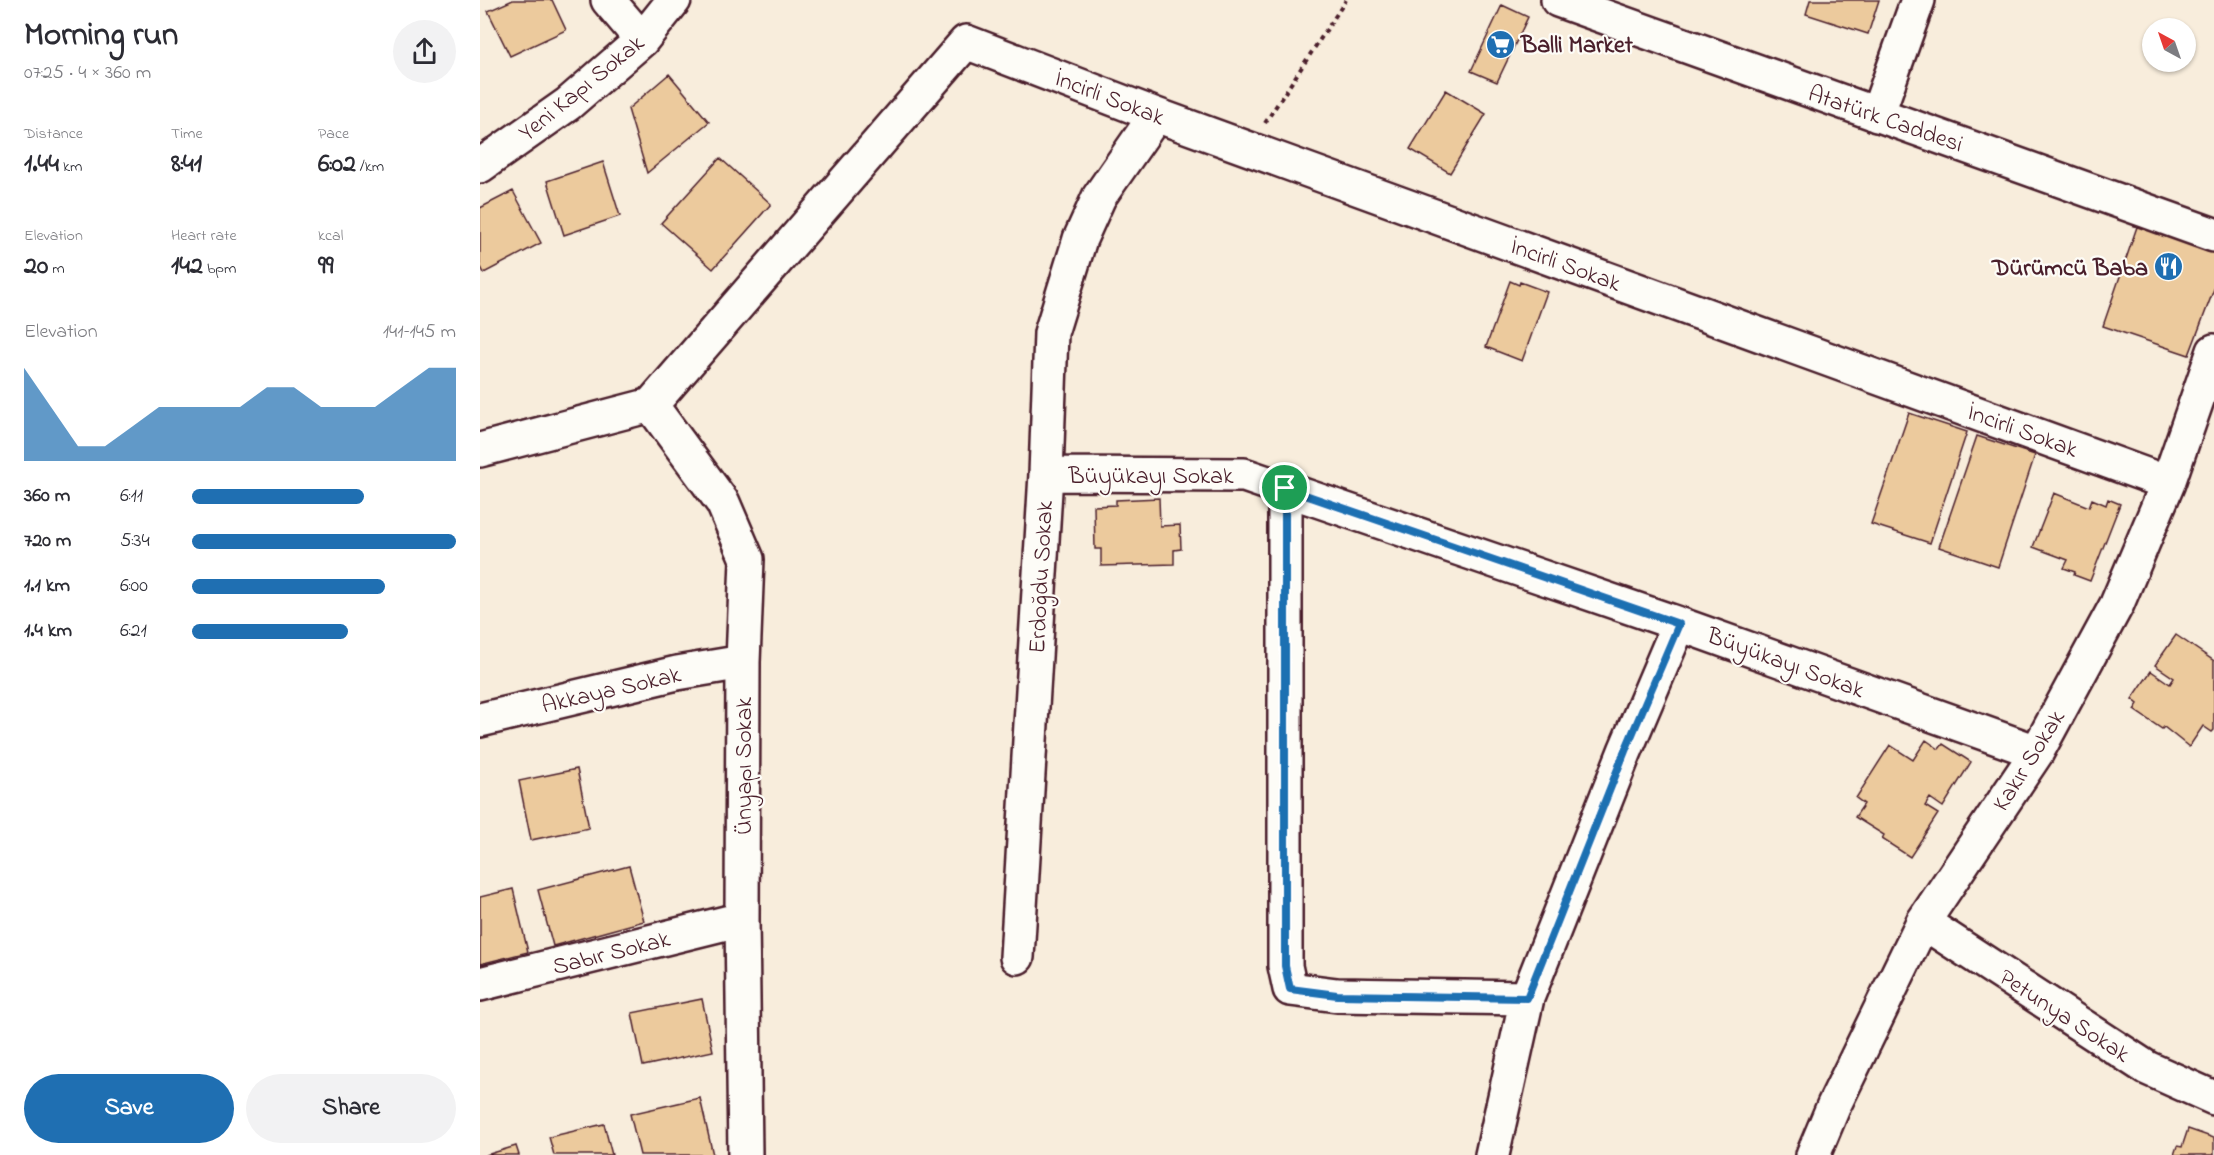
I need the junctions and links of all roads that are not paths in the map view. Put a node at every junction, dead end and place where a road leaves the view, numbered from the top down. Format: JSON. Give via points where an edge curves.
{"nodes":[{"id":1,"x":609,"y":0,"type":"edge"},
{"id":2,"x":674,"y":0,"type":"edge"},
{"id":3,"x":1558,"y":0,"type":"edge"},
{"id":4,"x":1918,"y":0,"type":"edge"},
{"id":5,"x":642,"y":40,"type":"junction"},
{"id":6,"x":1877,"y":115,"type":"junction"},
{"id":7,"x":1156,"y":116,"type":"junction"},
{"id":8,"x":480,"y":166,"type":"edge"},
{"id":9,"x":2214,"y":235,"type":"edge"},
{"id":10,"x":2214,"y":351,"type":"edge"},
{"id":11,"x":651,"y":405,"type":"junction"},
{"id":12,"x":480,"y":450,"type":"edge"},
{"id":13,"x":1046,"y":474,"type":"junction"},
{"id":14,"x":2168,"y":483,"type":"junction"},
{"id":15,"x":1285,"y":488,"type":"junction"},
{"id":16,"x":1679,"y":624,"type":"junction"},
{"id":17,"x":743,"y":662,"type":"junction"},
{"id":18,"x":480,"y":720,"type":"edge"},
{"id":19,"x":2037,"y":752,"type":"junction"},
{"id":20,"x":742,"y":919,"type":"junction"},
{"id":21,"x":1923,"y":922,"type":"junction"},
{"id":22,"x":1017,"y":957,"type":"dead end"},
{"id":23,"x":480,"y":984,"type":"edge"},
{"id":24,"x":1527,"y":998,"type":"junction"},
{"id":25,"x":2214,"y":1098,"type":"edge"},
{"id":26,"x":745,"y":1155,"type":"edge"},
{"id":27,"x":1492,"y":1155,"type":"edge"},
{"id":28,"x":1813,"y":1155,"type":"edge"}],
"edges":[{"from":1,"to":5,"type":"street"},
{"from":2,"to":5,"type":"street","name":"Yeni Kapı Sokak"},
{"from":3,"to":6,"type":"street","name":"Atatürk Caddesi"},
{"from":4,"to":6,"type":"street"},
{"from":5,"to":8,"type":"street","name":"Yeni Kapı Sokak","via":[[568,104]]},
{"from":6,"to":9,"type":"street","name":"Atatürk Caddesi"},
{"from":7,"to":11,"type":"street","name":"İncirli Sokak","via":[[966,42]]},
{"from":7,"to":13,"type":"street","name":"Erdoğdu Sokak","via":[[1099,197],[1080,240],[1051,333]]},
{"from":7,"to":14,"type":"street","name":"İncirli Sokak"},
{"from":10,"to":14,"type":"street","name":"Kakır Sokak"},
{"from":11,"to":12,"type":"street"},
{"from":11,"to":17,"type":"street","name":"Ünyapı Sokak","via":[[723,503],[747,559]]},
{"from":13,"to":15,"type":"street","name":"Büyükayı Sokak","via":[[1244,475]]},
{"from":13,"to":22,"type":"street","name":"Erdoğdu Sokak"},
{"from":14,"to":19,"type":"street","name":"Kakır Sokak","via":[[2117,604]]},
{"from":15,"to":16,"type":"street","name":"Büyükayı Sokak"},
{"from":15,"to":24,"type":"street","via":[[1285,966],[1290,989],[1337,995]]},
{"from":16,"to":19,"type":"street","name":"Büyükayı Sokak"},
{"from":16,"to":24,"type":"street"},
{"from":17,"to":18,"type":"street","name":"Akkaya Sokak"},
{"from":17,"to":20,"type":"street","name":"Ünyapı Sokak"},
{"from":19,"to":21,"type":"street","name":"Kakır Sokak"},
{"from":20,"to":23,"type":"street","name":"Sabır Sokak"},
{"from":20,"to":26,"type":"street","name":"Ünyapı Sokak"},
{"from":21,"to":25,"type":"street","name":"Petunya Sokak","via":[[2147,1068]]},
{"from":21,"to":28,"type":"street","name":"Kakır Sokak"},
{"from":24,"to":27,"type":"street"}]}
